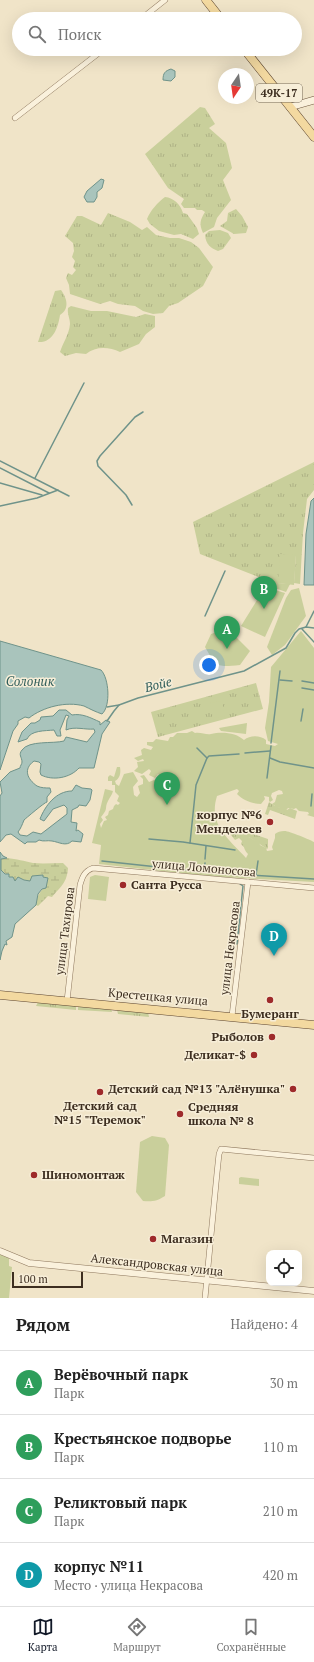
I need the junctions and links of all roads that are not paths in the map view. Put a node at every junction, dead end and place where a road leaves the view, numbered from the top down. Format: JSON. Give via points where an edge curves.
{"nodes":[{"id":1,"x":165,"y":0,"type":"edge"},
{"id":2,"x":206,"y":0,"type":"edge"},
{"id":3,"x":150,"y":12,"type":"edge"},
{"id":4,"x":215,"y":12,"type":"edge"},
{"id":5,"x":95,"y":56,"type":"edge"},
{"id":6,"x":250,"y":56,"type":"edge"},
{"id":7,"x":314,"y":100,"type":"edge"},
{"id":8,"x":290,"y":107,"type":"junction"},
{"id":9,"x":15,"y":118,"type":"dead end"},
{"id":10,"x":314,"y":137,"type":"edge"},
{"id":11,"x":93,"y":868,"type":"joint"},
{"id":12,"x":248,"y":882,"type":"junction"},
{"id":13,"x":314,"y":888,"type":"edge"},
{"id":14,"x":0,"y":995,"type":"edge"},
{"id":15,"x":67,"y":1001,"type":"junction"},
{"id":16,"x":232,"y":1016,"type":"junction"},
{"id":17,"x":314,"y":1025,"type":"edge"},
{"id":18,"x":314,"y":1158,"type":"edge"},
{"id":19,"x":0,"y":1251,"type":"edge"},
{"id":20,"x":207,"y":1281,"type":"junction"},
{"id":21,"x":314,"y":1291,"type":"edge"},
{"id":22,"x":205,"y":1298,"type":"edge"}],
"edges":[{"from":1,"to":3,"type":"street"},
{"from":2,"to":4,"type":"main road"},
{"from":5,"to":9,"type":"street"},
{"from":6,"to":8,"type":"main road","number":"49К-17"},
{"from":7,"to":8,"type":"main road"},
{"from":8,"to":10,"type":"main road","number":"49К-17"},
{"from":11,"to":12,"type":"street","name":"улица Ломоносова"},
{"from":11,"to":15,"type":"street","name":"улица Тахирова","via":[[82,877],[80,886]]},
{"from":12,"to":13,"type":"street","name":"улица Ломоносова"},
{"from":12,"to":16,"type":"street","name":"улица Некрасова"},
{"from":14,"to":15,"type":"main road","name":"Крестецкая улица"},
{"from":15,"to":16,"type":"main road","name":"Крестецкая улица"},
{"from":16,"to":17,"type":"main road","name":"Крестецкая улица"},
{"from":18,"to":20,"type":"street","via":[[221,1149]]},
{"from":19,"to":20,"type":"street","name":"Александровская улица","via":[[29,1263]]},
{"from":20,"to":21,"type":"street","name":"Александровская улица"},
{"from":20,"to":22,"type":"street"}]}
